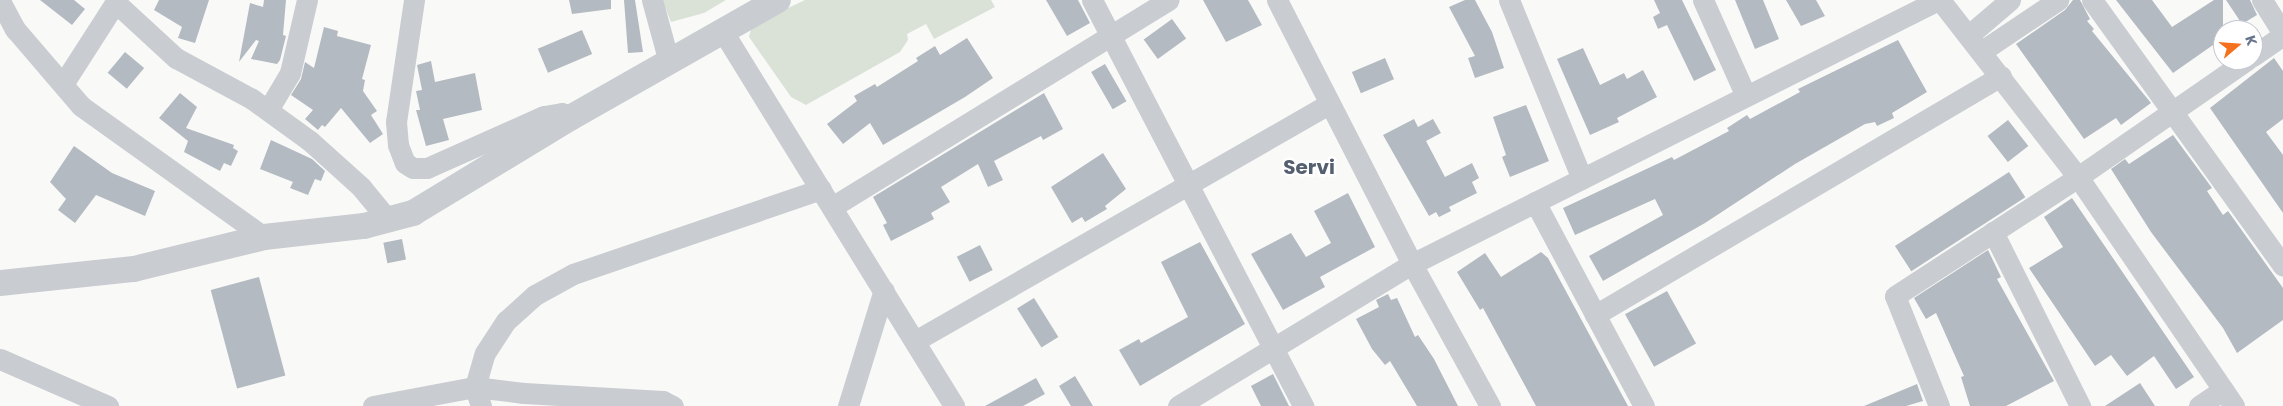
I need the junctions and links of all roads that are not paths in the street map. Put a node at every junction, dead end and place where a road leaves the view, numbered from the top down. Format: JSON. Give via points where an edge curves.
{"nodes":[{"id":1,"x":0,"y":0,"type":"edge"},
{"id":2,"x":307,"y":0,"type":"edge"},
{"id":3,"x":414,"y":0,"type":"edge"},
{"id":4,"x":652,"y":0,"type":"edge"},
{"id":5,"x":778,"y":0,"type":"edge"},
{"id":6,"x":1092,"y":0,"type":"edge"},
{"id":7,"x":1169,"y":0,"type":"edge"},
{"id":8,"x":1278,"y":0,"type":"edge"},
{"id":9,"x":1509,"y":0,"type":"edge"},
{"id":10,"x":1704,"y":0,"type":"edge"},
{"id":11,"x":1939,"y":0,"type":"edge"},
{"id":12,"x":2010,"y":0,"type":"edge"},
{"id":13,"x":2058,"y":0,"type":"edge"},
{"id":14,"x":2092,"y":0,"type":"edge"},
{"id":15,"x":2262,"y":0,"type":"edge"},
{"id":16,"x":116,"y":1,"type":"edge"},
{"id":17,"x":722,"y":30,"type":"junction"},
{"id":18,"x":2283,"y":34,"type":"edge"},
{"id":19,"x":1110,"y":36,"type":"junction"},
{"id":20,"x":1975,"y":43,"type":"junction"},
{"id":21,"x":2263,"y":49,"type":"edge"},
{"id":22,"x":669,"y":62,"type":"junction"},
{"id":23,"x":2233,"y":70,"type":"edge"},
{"id":24,"x":2001,"y":76,"type":"junction"},
{"id":25,"x":63,"y":84,"type":"junction"},
{"id":26,"x":1746,"y":96,"type":"junction"},
{"id":27,"x":1329,"y":104,"type":"junction"},
{"id":28,"x":268,"y":110,"type":"junction"},
{"id":29,"x":2174,"y":111,"type":"junction"},
{"id":30,"x":570,"y":118,"type":"junction"},
{"id":31,"x":2078,"y":177,"type":"junction"},
{"id":32,"x":1582,"y":179,"type":"junction"},
{"id":33,"x":1188,"y":185,"type":"junction"},
{"id":34,"x":821,"y":189,"type":"junction"},
{"id":35,"x":1535,"y":202,"type":"junction"},
{"id":36,"x":832,"y":207,"type":"junction"},
{"id":37,"x":389,"y":221,"type":"junction"},
{"id":38,"x":1993,"y":232,"type":"junction"},
{"id":39,"x":264,"y":237,"type":"junction"},
{"id":40,"x":1412,"y":264,"type":"junction"},
{"id":41,"x":2283,"y":266,"type":"edge"},
{"id":42,"x":0,"y":283,"type":"edge"},
{"id":43,"x":884,"y":290,"type":"junction"},
{"id":44,"x":1595,"y":315,"type":"junction"},
{"id":45,"x":915,"y":341,"type":"junction"},
{"id":46,"x":1272,"y":347,"type":"junction"},
{"id":47,"x":0,"y":359,"type":"edge"},
{"id":48,"x":478,"y":396,"type":"edge"},
{"id":49,"x":2228,"y":398,"type":"edge"},
{"id":50,"x":108,"y":406,"type":"edge"},
{"id":51,"x":373,"y":406,"type":"edge"},
{"id":52,"x":673,"y":406,"type":"edge"},
{"id":53,"x":848,"y":406,"type":"edge"},
{"id":54,"x":954,"y":406,"type":"edge"},
{"id":55,"x":1178,"y":406,"type":"edge"},
{"id":56,"x":1303,"y":406,"type":"edge"},
{"id":57,"x":1490,"y":406,"type":"edge"},
{"id":58,"x":1644,"y":406,"type":"edge"},
{"id":59,"x":1939,"y":406,"type":"edge"},
{"id":60,"x":2080,"y":406,"type":"edge"},
{"id":61,"x":2199,"y":406,"type":"edge"}],
"edges":[{"from":1,"to":25,"type":"street","via":[[15,29]]},
{"from":2,"to":28,"type":"street","via":[[290,73]]},
{"from":3,"to":30,"type":"street","via":[[396,122],[398,145],[405,163],[413,168],[427,168],[544,116],[562,113]]},
{"from":4,"to":22,"type":"street"},
{"from":5,"to":17,"type":"street"},
{"from":6,"to":19,"type":"street"},
{"from":7,"to":19,"type":"street"},
{"from":8,"to":27,"type":"street"},
{"from":9,"to":32,"type":"street"},
{"from":10,"to":26,"type":"street"},
{"from":11,"to":20,"type":"street"},
{"from":11,"to":26,"type":"street"},
{"from":12,"to":20,"type":"street"},
{"from":13,"to":20,"type":"street"},
{"from":14,"to":29,"type":"street"},
{"from":15,"to":18,"type":"street"},
{"from":16,"to":25,"type":"street"},
{"from":16,"to":28,"type":"street","via":[[176,58]]},
{"from":17,"to":22,"type":"street"},
{"from":17,"to":34,"type":"street"},
{"from":18,"to":21,"type":"street"},
{"from":19,"to":33,"type":"street"},
{"from":19,"to":36,"type":"street"},
{"from":20,"to":24,"type":"street"},
{"from":22,"to":30,"type":"street"},
{"from":23,"to":29,"type":"street"},
{"from":24,"to":31,"type":"street"},
{"from":24,"to":44,"type":"street"},
{"from":25,"to":39,"type":"street","via":[[81,106]]},
{"from":26,"to":32,"type":"street"},
{"from":27,"to":33,"type":"street"},
{"from":27,"to":40,"type":"street"},
{"from":28,"to":37,"type":"street","via":[[347,174]]},
{"from":29,"to":31,"type":"street"},
{"from":29,"to":41,"type":"street"},
{"from":30,"to":37,"type":"street","via":[[436,201]]},
{"from":31,"to":38,"type":"street"},
{"from":31,"to":49,"type":"street"},
{"from":32,"to":35,"type":"street"},
{"from":33,"to":45,"type":"street"},
{"from":33,"to":46,"type":"street"},
{"from":34,"to":36,"type":"street"},
{"from":34,"to":48,"type":"street","via":[[573,274],[535,295],[493,338],[478,368]]},
{"from":35,"to":40,"type":"street"},
{"from":35,"to":44,"type":"street"},
{"from":36,"to":43,"type":"street"},
{"from":37,"to":39,"type":"street"},
{"from":38,"to":59,"type":"street","via":[[1895,296]]},
{"from":38,"to":60,"type":"street"},
{"from":39,"to":42,"type":"street","via":[[134,269]]},
{"from":40,"to":46,"type":"street"},
{"from":40,"to":57,"type":"street"},
{"from":43,"to":45,"type":"street"},
{"from":43,"to":53,"type":"street"},
{"from":44,"to":58,"type":"street"},
{"from":45,"to":54,"type":"street"},
{"from":46,"to":55,"type":"street"},
{"from":46,"to":56,"type":"street"},
{"from":47,"to":50,"type":"street"},
{"from":48,"to":51,"type":"street"},
{"from":48,"to":52,"type":"street","via":[[524,393],[663,401]]},
{"from":49,"to":61,"type":"street"}]}
